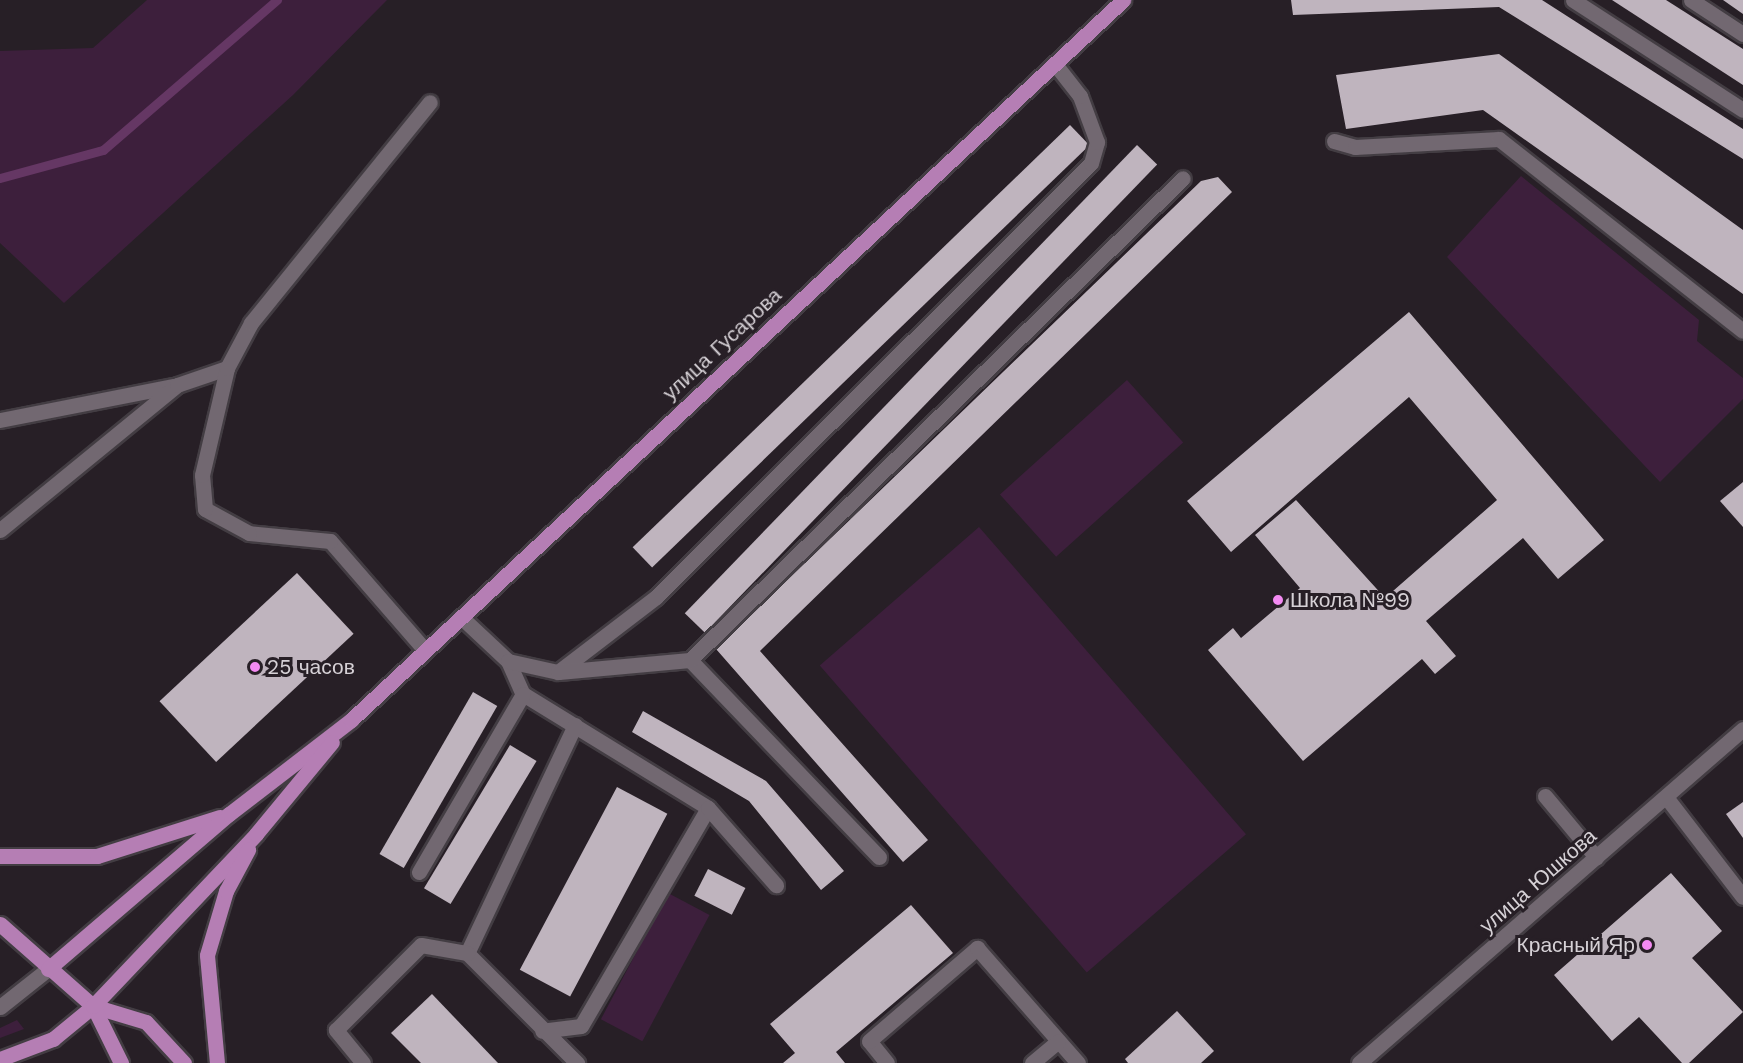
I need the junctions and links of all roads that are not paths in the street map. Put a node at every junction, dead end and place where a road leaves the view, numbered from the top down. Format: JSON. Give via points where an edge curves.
{"nodes":[{"id":1,"x":1123,"y":0,"type":"edge"},
{"id":2,"x":1573,"y":0,"type":"edge"},
{"id":3,"x":1691,"y":0,"type":"edge"},
{"id":4,"x":1743,"y":34,"type":"edge"},
{"id":5,"x":1056,"y":65,"type":"junction"},
{"id":6,"x":430,"y":102,"type":"dead end"},
{"id":7,"x":1743,"y":110,"type":"edge"},
{"id":8,"x":1334,"y":141,"type":"dead end"},
{"id":9,"x":1183,"y":178,"type":"dead end"},
{"id":10,"x":1743,"y":331,"type":"edge"},
{"id":11,"x":227,"y":369,"type":"junction"},
{"id":12,"x":177,"y":385,"type":"junction"},
{"id":13,"x":0,"y":420,"type":"edge"},
{"id":14,"x":0,"y":530,"type":"edge"},
{"id":15,"x":461,"y":617,"type":"junction"},
{"id":16,"x":424,"y":649,"type":"junction"},
{"id":17,"x":690,"y":660,"type":"junction"},
{"id":18,"x":507,"y":661,"type":"junction"},
{"id":19,"x":558,"y":672,"type":"junction"},
{"id":20,"x":523,"y":694,"type":"junction"},
{"id":21,"x":351,"y":720,"type":"junction"},
{"id":22,"x":575,"y":725,"type":"junction"},
{"id":23,"x":1743,"y":729,"type":"edge"},
{"id":24,"x":1545,"y":796,"type":"dead end"},
{"id":25,"x":1666,"y":797,"type":"junction"},
{"id":26,"x":708,"y":808,"type":"junction"},
{"id":27,"x":229,"y":814,"type":"junction"},
{"id":28,"x":256,"y":834,"type":"junction"},
{"id":29,"x":0,"y":856,"type":"edge"},
{"id":30,"x":879,"y":857,"type":"dead end"},
{"id":31,"x":1596,"y":857,"type":"junction"},
{"id":32,"x":419,"y":872,"type":"dead end"},
{"id":33,"x":776,"y":885,"type":"dead end"},
{"id":34,"x":1743,"y":897,"type":"edge"},
{"id":35,"x":0,"y":924,"type":"edge"},
{"id":36,"x":467,"y":953,"type":"junction"},
{"id":37,"x":48,"y":969,"type":"junction"},
{"id":38,"x":93,"y":1006,"type":"junction"},
{"id":39,"x":0,"y":1007,"type":"edge"},
{"id":40,"x":542,"y":1031,"type":"junction"},
{"id":41,"x":1058,"y":1041,"type":"junction"},
{"id":42,"x":0,"y":1059,"type":"edge"},
{"id":43,"x":121,"y":1063,"type":"edge"},
{"id":44,"x":184,"y":1063,"type":"edge"},
{"id":45,"x":217,"y":1063,"type":"edge"},
{"id":46,"x":363,"y":1063,"type":"edge"},
{"id":47,"x":577,"y":1063,"type":"edge"},
{"id":48,"x":888,"y":1063,"type":"edge"},
{"id":49,"x":1032,"y":1063,"type":"edge"},
{"id":50,"x":1078,"y":1063,"type":"edge"},
{"id":51,"x":1359,"y":1063,"type":"edge"}],
"edges":[{"from":1,"to":5,"type":"main road","name":"улица Гусарова"},
{"from":2,"to":7,"type":"street"},
{"from":3,"to":4,"type":"street"},
{"from":5,"to":15,"type":"main road","name":"улица Гусарова"},
{"from":5,"to":19,"type":"street","via":[[1080,96],[1097,142],[1091,164],[656,597]]},
{"from":6,"to":11,"type":"street","via":[[251,323]]},
{"from":8,"to":10,"type":"street","via":[[1355,147],[1499,140]]},
{"from":9,"to":17,"type":"street"},
{"from":11,"to":12,"type":"street"},
{"from":11,"to":16,"type":"street","via":[[202,475],[206,509],[249,533],[330,541]]},
{"from":12,"to":13,"type":"street"},
{"from":12,"to":14,"type":"street"},
{"from":15,"to":16,"type":"main road","name":"улица Гусарова"},
{"from":15,"to":18,"type":"street"},
{"from":16,"to":21,"type":"main road","name":"улица Гусарова"},
{"from":17,"to":19,"type":"street"},
{"from":17,"to":30,"type":"street"},
{"from":18,"to":19,"type":"street"},
{"from":18,"to":20,"type":"street"},
{"from":20,"to":22,"type":"street"},
{"from":20,"to":32,"type":"street"},
{"from":21,"to":27,"type":"main road"},
{"from":21,"to":28,"type":"main road"},
{"from":22,"to":26,"type":"street"},
{"from":22,"to":36,"type":"street"},
{"from":23,"to":25,"type":"street","name":"улица Юшкова"},
{"from":24,"to":31,"type":"street"},
{"from":25,"to":31,"type":"street","name":"улица Юшкова"},
{"from":25,"to":34,"type":"street"},
{"from":26,"to":33,"type":"street"},
{"from":26,"to":40,"type":"street","via":[[581,1026]]},
{"from":27,"to":29,"type":"main road","via":[[98,856]]},
{"from":27,"to":37,"type":"main road"},
{"from":28,"to":38,"type":"main road"},
{"from":28,"to":45,"type":"main road","via":[[226,891],[207,955]]},
{"from":31,"to":51,"type":"street","name":"улица Юшкова"},
{"from":35,"to":37,"type":"main road"},
{"from":36,"to":40,"type":"street"},
{"from":36,"to":46,"type":"street","via":[[421,945],[336,1030]]},
{"from":37,"to":38,"type":"main road"},
{"from":37,"to":39,"type":"street"},
{"from":38,"to":42,"type":"main road","via":[[53,1039]]},
{"from":38,"to":43,"type":"main road"},
{"from":38,"to":44,"type":"main road","via":[[146,1022]]},
{"from":40,"to":47,"type":"street"},
{"from":41,"to":48,"type":"street","via":[[977,948],[869,1041]]},
{"from":41,"to":49,"type":"street"},
{"from":41,"to":50,"type":"street"}]}
